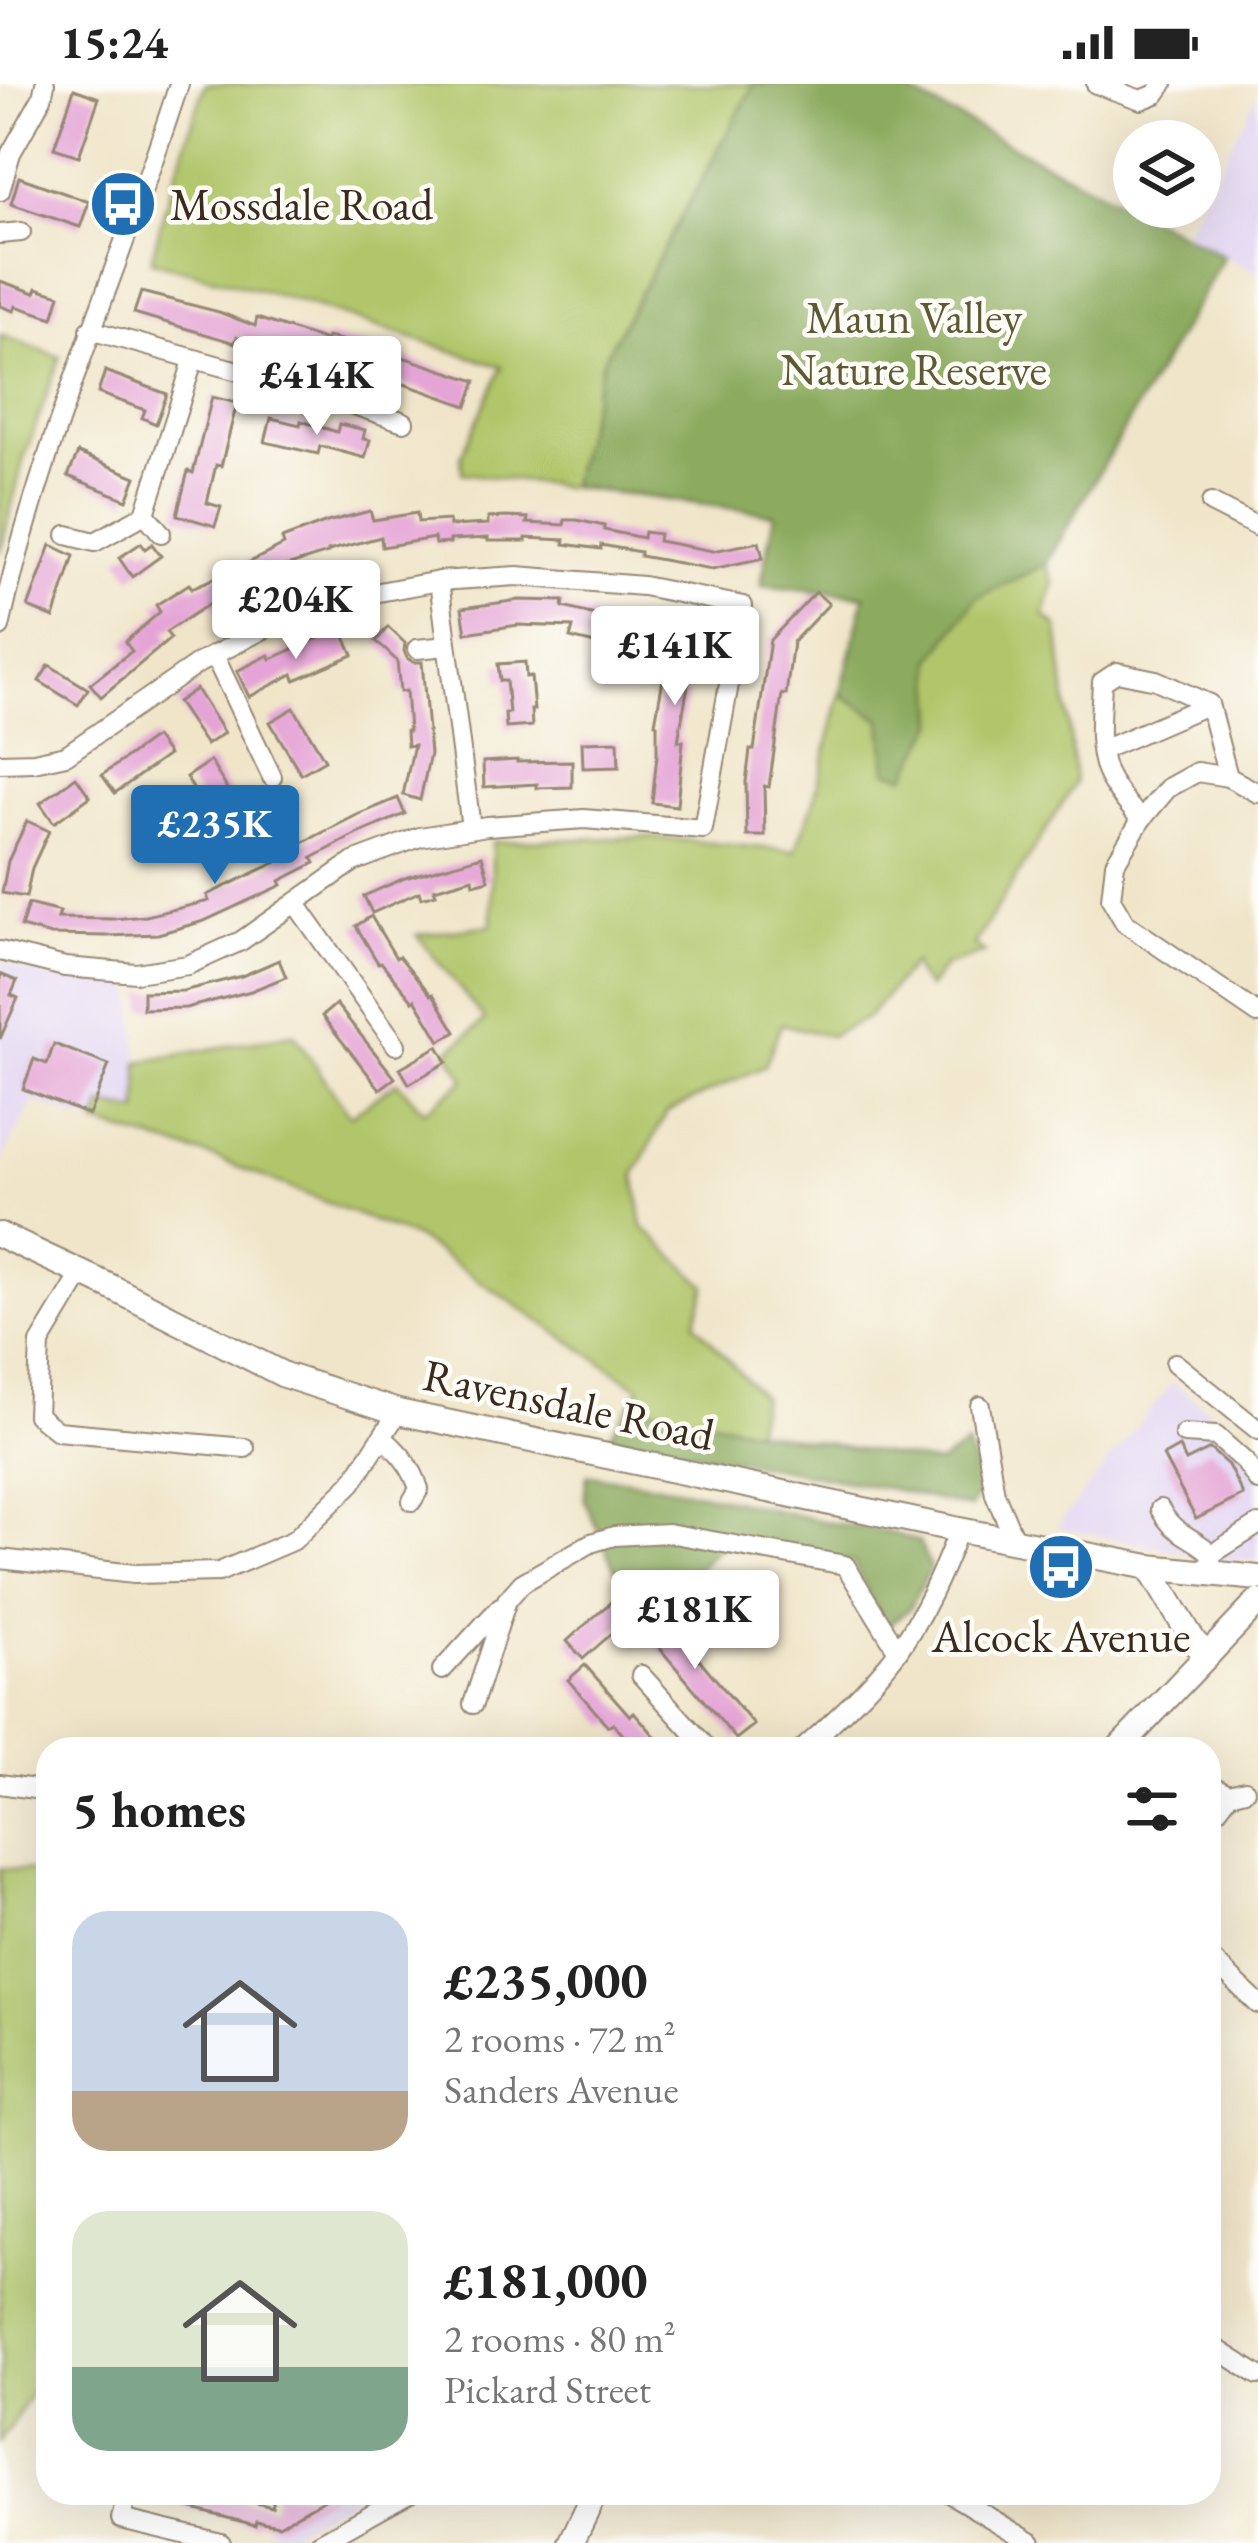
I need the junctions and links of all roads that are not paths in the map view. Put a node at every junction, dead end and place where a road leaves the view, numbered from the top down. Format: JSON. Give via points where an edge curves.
{"nodes":[{"id":1,"x":45,"y":84,"type":"edge"},
{"id":2,"x":179,"y":84,"type":"edge"},
{"id":3,"x":1096,"y":84,"type":"edge"},
{"id":4,"x":1163,"y":84,"type":"edge"},
{"id":5,"x":0,"y":190,"type":"edge"},
{"id":6,"x":21,"y":232,"type":"dead end"},
{"id":7,"x":0,"y":234,"type":"edge"},
{"id":8,"x":90,"y":330,"type":"junction"},
{"id":9,"x":194,"y":361,"type":"junction"},
{"id":10,"x":380,"y":437,"type":"dead end"},
{"id":11,"x":1211,"y":502,"type":"dead end"},
{"id":12,"x":146,"y":514,"type":"junction"},
{"id":13,"x":1258,"y":527,"type":"edge"},
{"id":14,"x":161,"y":532,"type":"dead end"},
{"id":15,"x":67,"y":535,"type":"dead end"},
{"id":16,"x":440,"y":581,"type":"junction"},
{"id":17,"x":0,"y":627,"type":"edge"},
{"id":18,"x":447,"y":646,"type":"junction"},
{"id":19,"x":417,"y":649,"type":"dead end"},
{"id":20,"x":214,"y":655,"type":"junction"},
{"id":21,"x":1209,"y":704,"type":"junction"},
{"id":22,"x":1102,"y":750,"type":"junction"},
{"id":23,"x":0,"y":763,"type":"edge"},
{"id":24,"x":272,"y":777,"type":"dead end"},
{"id":25,"x":1228,"y":777,"type":"junction"},
{"id":26,"x":1258,"y":793,"type":"edge"},
{"id":27,"x":1141,"y":820,"type":"junction"},
{"id":28,"x":471,"y":828,"type":"junction"},
{"id":29,"x":296,"y":904,"type":"junction"},
{"id":30,"x":0,"y":951,"type":"edge"},
{"id":31,"x":1258,"y":1014,"type":"edge"},
{"id":32,"x":396,"y":1045,"type":"dead end"},
{"id":33,"x":0,"y":1235,"type":"edge"},
{"id":34,"x":82,"y":1273,"type":"junction"},
{"id":35,"x":1174,"y":1363,"type":"dead end"},
{"id":36,"x":980,"y":1406,"type":"dead end"},
{"id":37,"x":398,"y":1412,"type":"junction"},
{"id":38,"x":1258,"y":1430,"type":"edge"},
{"id":39,"x":1184,"y":1435,"type":"dead end"},
{"id":40,"x":382,"y":1437,"type":"junction"},
{"id":41,"x":244,"y":1448,"type":"dead end"},
{"id":42,"x":1258,"y":1481,"type":"edge"},
{"id":43,"x":412,"y":1501,"type":"dead end"},
{"id":44,"x":1160,"y":1509,"type":"dead end"},
{"id":45,"x":1258,"y":1526,"type":"edge"},
{"id":46,"x":959,"y":1530,"type":"junction"},
{"id":47,"x":1015,"y":1540,"type":"junction"},
{"id":48,"x":0,"y":1559,"type":"edge"},
{"id":49,"x":1149,"y":1567,"type":"junction"},
{"id":50,"x":1215,"y":1568,"type":"junction"},
{"id":51,"x":1258,"y":1578,"type":"edge"},
{"id":52,"x":507,"y":1600,"type":"junction"},
{"id":53,"x":1256,"y":1607,"type":"edge"},
{"id":54,"x":898,"y":1651,"type":"junction"},
{"id":55,"x":1208,"y":1655,"type":"junction"},
{"id":56,"x":442,"y":1670,"type":"dead end"},
{"id":57,"x":641,"y":1675,"type":"dead end"},
{"id":58,"x":472,"y":1704,"type":"dead end"},
{"id":59,"x":696,"y":1737,"type":"edge"},
{"id":60,"x":815,"y":1737,"type":"edge"},
{"id":61,"x":1129,"y":1737,"type":"edge"},
{"id":62,"x":0,"y":1784,"type":"edge"},
{"id":63,"x":36,"y":1789,"type":"edge"},
{"id":64,"x":1229,"y":1790,"type":"dead end"},
{"id":65,"x":1221,"y":1802,"type":"edge"},
{"id":66,"x":1221,"y":1969,"type":"edge"},
{"id":67,"x":1258,"y":2004,"type":"edge"},
{"id":68,"x":1221,"y":2352,"type":"edge"},
{"id":69,"x":1258,"y":2375,"type":"edge"},
{"id":70,"x":125,"y":2505,"type":"edge"},
{"id":71,"x":387,"y":2505,"type":"edge"},
{"id":72,"x":589,"y":2505,"type":"edge"},
{"id":73,"x":969,"y":2505,"type":"edge"},
{"id":74,"x":221,"y":2543,"type":"edge"},
{"id":75,"x":319,"y":2543,"type":"edge"},
{"id":76,"x":571,"y":2543,"type":"edge"},
{"id":77,"x":1032,"y":2543,"type":"edge"}],
"edges":[{"from":1,"to":5,"type":"street"},
{"from":2,"to":8,"type":"street"},
{"from":3,"to":4,"type":"street","via":[[1141,100]]},
{"from":6,"to":7,"type":"street"},
{"from":8,"to":9,"type":"street"},
{"from":8,"to":17,"type":"street"},
{"from":9,"to":10,"type":"street","via":[[395,419]]},
{"from":9,"to":12,"type":"street"},
{"from":11,"to":13,"type":"street"},
{"from":12,"to":14,"type":"street"},
{"from":12,"to":15,"type":"street","via":[[95,542]]},
{"from":16,"to":18,"type":"street"},
{"from":16,"to":20,"type":"street","via":[[283,619]]},
{"from":16,"to":28,"type":"street","via":[[517,576],[643,586],[743,606],[703,829],[584,819]]},
{"from":18,"to":19,"type":"street"},
{"from":18,"to":28,"type":"street"},
{"from":20,"to":23,"type":"street","via":[[66,755]]},
{"from":20,"to":24,"type":"street"},
{"from":21,"to":22,"type":"street"},
{"from":21,"to":22,"type":"street","via":[[1117,672],[1102,682]]},
{"from":21,"to":25,"type":"street"},
{"from":22,"to":27,"type":"street","via":[[1115,788]]},
{"from":25,"to":26,"type":"street"},
{"from":25,"to":27,"type":"street","via":[[1197,772],[1168,788]]},
{"from":27,"to":31,"type":"street","via":[[1115,863],[1111,898],[1125,923]]},
{"from":28,"to":29,"type":"street","via":[[353,862]]},
{"from":29,"to":30,"type":"street","via":[[188,965],[136,973]]},
{"from":29,"to":32,"type":"street"},
{"from":33,"to":34,"type":"main road","name":"Ravensdale Road"},
{"from":34,"to":37,"type":"main road","name":"Ravensdale Road","via":[[284,1375]]},
{"from":34,"to":41,"type":"street","via":[[40,1343],[38,1415],[57,1431]]},
{"from":35,"to":38,"type":"street"},
{"from":36,"to":47,"type":"street","via":[[995,1494]]},
{"from":37,"to":40,"type":"street"},
{"from":37,"to":46,"type":"main road","name":"Ravensdale Road"},
{"from":39,"to":42,"type":"street","via":[[1216,1436]]},
{"from":40,"to":43,"type":"street","via":[[417,1481]]},
{"from":40,"to":48,"type":"street","via":[[352,1484],[294,1540],[218,1572],[134,1574]]},
{"from":44,"to":50,"type":"street"},
{"from":45,"to":50,"type":"street"},
{"from":46,"to":47,"type":"main road","name":"Ravensdale Road"},
{"from":46,"to":54,"type":"street"},
{"from":47,"to":49,"type":"main road","name":"Ravensdale Road"},
{"from":49,"to":50,"type":"main road","name":"Ravensdale Road"},
{"from":49,"to":55,"type":"main road"},
{"from":50,"to":51,"type":"main road","name":"Ravensdale Road"},
{"from":50,"to":53,"type":"main road"},
{"from":52,"to":54,"type":"street","via":[[591,1543],[668,1533],[845,1565]]},
{"from":52,"to":56,"type":"street"},
{"from":52,"to":58,"type":"street"},
{"from":53,"to":55,"type":"main road"},
{"from":54,"to":60,"type":"street"},
{"from":55,"to":61,"type":"main road"},
{"from":57,"to":59,"type":"street"},
{"from":62,"to":63,"type":"street"},
{"from":64,"to":65,"type":"street"},
{"from":66,"to":67,"type":"street"},
{"from":68,"to":69,"type":"street"},
{"from":70,"to":74,"type":"street","via":[[121,2519]]},
{"from":71,"to":75,"type":"street"},
{"from":72,"to":76,"type":"main road"},
{"from":73,"to":77,"type":"street"}]}
